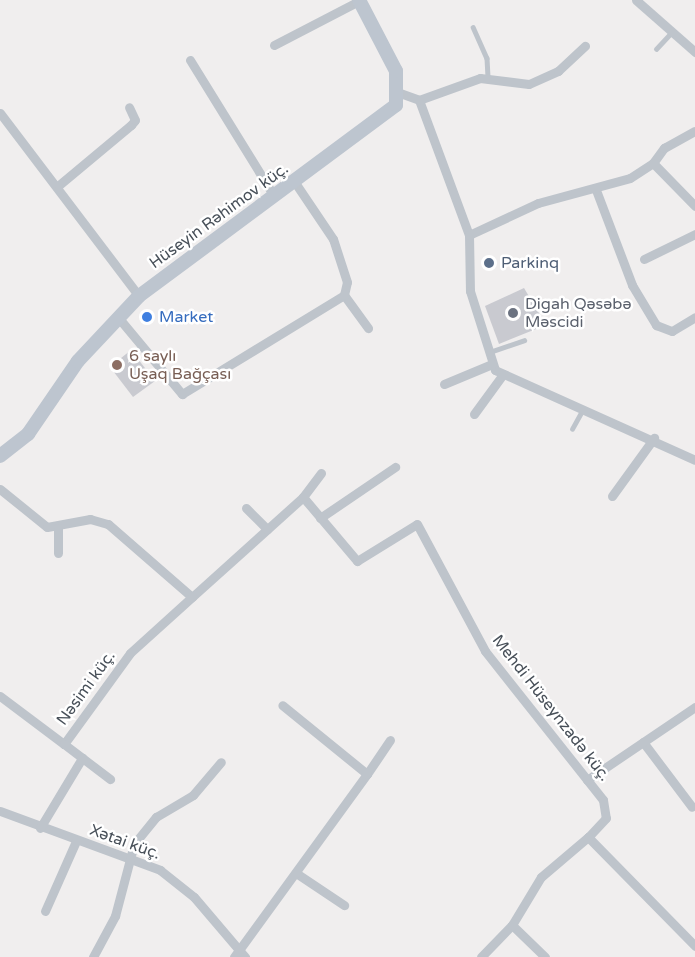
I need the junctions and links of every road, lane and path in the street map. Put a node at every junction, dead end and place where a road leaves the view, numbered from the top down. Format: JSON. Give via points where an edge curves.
{"nodes":[{"id":1,"x":359,"y":0,"type":"edge"},
{"id":2,"x":636,"y":0,"type":"edge"},
{"id":3,"x":473,"y":27,"type":"dead end"},
{"id":4,"x":670,"y":34,"type":"junction"},
{"id":5,"x":274,"y":45,"type":"dead end"},
{"id":6,"x":585,"y":46,"type":"dead end"},
{"id":7,"x":656,"y":49,"type":"dead end"},
{"id":8,"x":695,"y":52,"type":"edge"},
{"id":9,"x":190,"y":60,"type":"dead end"},
{"id":10,"x":488,"y":79,"type":"junction"},
{"id":11,"x":400,"y":93,"type":"junction"},
{"id":12,"x":419,"y":100,"type":"junction"},
{"id":13,"x":129,"y":107,"type":"dead end"},
{"id":14,"x":0,"y":113,"type":"edge"},
{"id":15,"x":695,"y":131,"type":"edge"},
{"id":16,"x":653,"y":163,"type":"junction"},
{"id":17,"x":294,"y":181,"type":"junction"},
{"id":18,"x":59,"y":185,"type":"junction"},
{"id":19,"x":596,"y":190,"type":"junction"},
{"id":20,"x":274,"y":196,"type":"junction"},
{"id":21,"x":695,"y":206,"type":"edge"},
{"id":22,"x":695,"y":234,"type":"edge"},
{"id":23,"x":469,"y":235,"type":"junction"},
{"id":24,"x":644,"y":259,"type":"dead end"},
{"id":25,"x":344,"y":295,"type":"junction"},
{"id":26,"x":139,"y":296,"type":"junction"},
{"id":27,"x":117,"y":316,"type":"junction"},
{"id":28,"x":695,"y":317,"type":"edge"},
{"id":29,"x":368,"y":328,"type":"dead end"},
{"id":30,"x":524,"y":340,"type":"dead end"},
{"id":31,"x":488,"y":353,"type":"junction"},
{"id":32,"x":492,"y":364,"type":"junction"},
{"id":33,"x":501,"y":376,"type":"junction"},
{"id":34,"x":444,"y":384,"type":"dead end"},
{"id":35,"x":584,"y":406,"type":"junction"},
{"id":36,"x":474,"y":414,"type":"dead end"},
{"id":37,"x":572,"y":429,"type":"dead end"},
{"id":38,"x":654,"y":438,"type":"junction"},
{"id":39,"x":0,"y":456,"type":"edge"},
{"id":40,"x":695,"y":460,"type":"edge"},
{"id":41,"x":395,"y":468,"type":"dead end"},
{"id":42,"x":321,"y":473,"type":"dead end"},
{"id":43,"x":0,"y":489,"type":"edge"},
{"id":44,"x":612,"y":496,"type":"dead end"},
{"id":45,"x":303,"y":497,"type":"junction"},
{"id":46,"x":246,"y":508,"type":"dead end"},
{"id":47,"x":320,"y":518,"type":"junction"},
{"id":48,"x":58,"y":528,"type":"junction"},
{"id":49,"x":267,"y":529,"type":"junction"},
{"id":50,"x":58,"y":553,"type":"dead end"},
{"id":51,"x":192,"y":597,"type":"junction"},
{"id":52,"x":0,"y":696,"type":"edge"},
{"id":53,"x":282,"y":705,"type":"dead end"},
{"id":54,"x":695,"y":707,"type":"edge"},
{"id":55,"x":390,"y":740,"type":"dead end"},
{"id":56,"x":643,"y":742,"type":"junction"},
{"id":57,"x":64,"y":744,"type":"junction"},
{"id":58,"x":82,"y":758,"type":"junction"},
{"id":59,"x":221,"y":762,"type":"dead end"},
{"id":60,"x":367,"y":774,"type":"junction"},
{"id":61,"x":110,"y":779,"type":"dead end"},
{"id":62,"x":587,"y":780,"type":"junction"},
{"id":63,"x":692,"y":807,"type":"dead end"},
{"id":64,"x":2,"y":815,"type":"edge"},
{"id":65,"x":39,"y":828,"type":"junction"},
{"id":66,"x":588,"y":837,"type":"junction"},
{"id":67,"x":76,"y":841,"type":"junction"},
{"id":68,"x":127,"y":858,"type":"junction"},
{"id":69,"x":296,"y":873,"type":"junction"},
{"id":70,"x":344,"y":905,"type":"dead end"},
{"id":71,"x":45,"y":911,"type":"dead end"},
{"id":72,"x":512,"y":925,"type":"junction"},
{"id":73,"x":695,"y":946,"type":"edge"},
{"id":74,"x":240,"y":955,"type":"edge"},
{"id":75,"x":93,"y":957,"type":"edge"},
{"id":76,"x":481,"y":957,"type":"edge"},
{"id":77,"x":545,"y":957,"type":"edge"}],
"edges":[{"from":1,"to":5,"type":"street"},
{"from":1,"to":11,"type":"main road","via":[[388,53]]},
{"from":2,"to":4,"type":"street"},
{"from":3,"to":10,"type":"lane","via":[[487,58]]},
{"from":4,"to":7,"type":"lane"},
{"from":4,"to":8,"type":"street"},
{"from":6,"to":10,"type":"street","via":[[558,71],[529,84]]},
{"from":9,"to":20,"type":"street"},
{"from":10,"to":12,"type":"street","via":[[472,79]]},
{"from":11,"to":12,"type":"street"},
{"from":11,"to":17,"type":"main road","name":"Hüseyin Rəhimov küç.","via":[[386,118]]},
{"from":12,"to":23,"type":"street"},
{"from":13,"to":18,"type":"street","via":[[135,120],[131,125]]},
{"from":14,"to":18,"type":"street"},
{"from":15,"to":16,"type":"street","via":[[664,148]]},
{"from":16,"to":19,"type":"street","via":[[630,178]]},
{"from":16,"to":21,"type":"street"},
{"from":17,"to":20,"type":"main road","name":"Hüseyin Rəhimov küç."},
{"from":17,"to":25,"type":"street","via":[[333,239],[347,282]]},
{"from":18,"to":26,"type":"street","via":[[95,243]]},
{"from":19,"to":23,"type":"street","via":[[538,203]]},
{"from":19,"to":28,"type":"street","via":[[632,285],[656,325],[672,331]]},
{"from":20,"to":26,"type":"main road","name":"Hüseyin Rəhimov küç."},
{"from":22,"to":24,"type":"street"},
{"from":23,"to":31,"type":"street","via":[[473,252],[469,285]]},
{"from":25,"to":27,"type":"street","via":[[182,394]]},
{"from":25,"to":29,"type":"street"},
{"from":26,"to":27,"type":"main road","name":"Hüseyin Rəhimov küç."},
{"from":27,"to":39,"type":"main road","name":"Hüseyin Rəhimov küç.","via":[[27,434]]},
{"from":30,"to":31,"type":"lane"},
{"from":31,"to":32,"type":"street"},
{"from":32,"to":33,"type":"street"},
{"from":32,"to":34,"type":"street"},
{"from":33,"to":35,"type":"street"},
{"from":33,"to":36,"type":"street"},
{"from":35,"to":37,"type":"lane"},
{"from":35,"to":38,"type":"street"},
{"from":38,"to":40,"type":"street"},
{"from":38,"to":44,"type":"street"},
{"from":41,"to":47,"type":"street"},
{"from":42,"to":45,"type":"street"},
{"from":43,"to":48,"type":"street","via":[[36,520]]},
{"from":45,"to":47,"type":"street","name":"Mehdi Hüseynzadə küç."},
{"from":45,"to":49,"type":"street"},
{"from":46,"to":49,"type":"street"},
{"from":47,"to":62,"type":"street","name":"Mehdi Hüseynzadə küç.","via":[[357,561],[365,561],[409,525],[425,530],[485,651]]},
{"from":48,"to":50,"type":"street"},
{"from":48,"to":51,"type":"street","via":[[98,519]]},
{"from":49,"to":51,"type":"street"},
{"from":51,"to":57,"type":"street","name":"Nəsimi küç.","via":[[130,653]]},
{"from":52,"to":57,"type":"street","name":"Nəsimi küç."},
{"from":53,"to":60,"type":"street"},
{"from":54,"to":56,"type":"street"},
{"from":55,"to":60,"type":"street"},
{"from":56,"to":62,"type":"street"},
{"from":56,"to":63,"type":"street"},
{"from":57,"to":58,"type":"street"},
{"from":58,"to":61,"type":"street"},
{"from":58,"to":65,"type":"street"},
{"from":59,"to":68,"type":"street","via":[[193,795],[156,817]]},
{"from":60,"to":69,"type":"street"},
{"from":62,"to":66,"type":"street","name":"Mehdi Hüseynzadə küç.","via":[[608,809]]},
{"from":64,"to":65,"type":"street","name":"Xətai küç."},
{"from":65,"to":67,"type":"street","name":"Xətai küç."},
{"from":66,"to":72,"type":"street","via":[[541,877]]},
{"from":66,"to":73,"type":"street"},
{"from":67,"to":68,"type":"street","name":"Xətai küç."},
{"from":67,"to":71,"type":"street"},
{"from":68,"to":74,"type":"street","name":"Xətai küç.","via":[[177,881]]},
{"from":68,"to":75,"type":"street","via":[[119,904]]},
{"from":69,"to":70,"type":"street"},
{"from":69,"to":74,"type":"street"},
{"from":72,"to":76,"type":"street"},
{"from":72,"to":77,"type":"street"}]}
